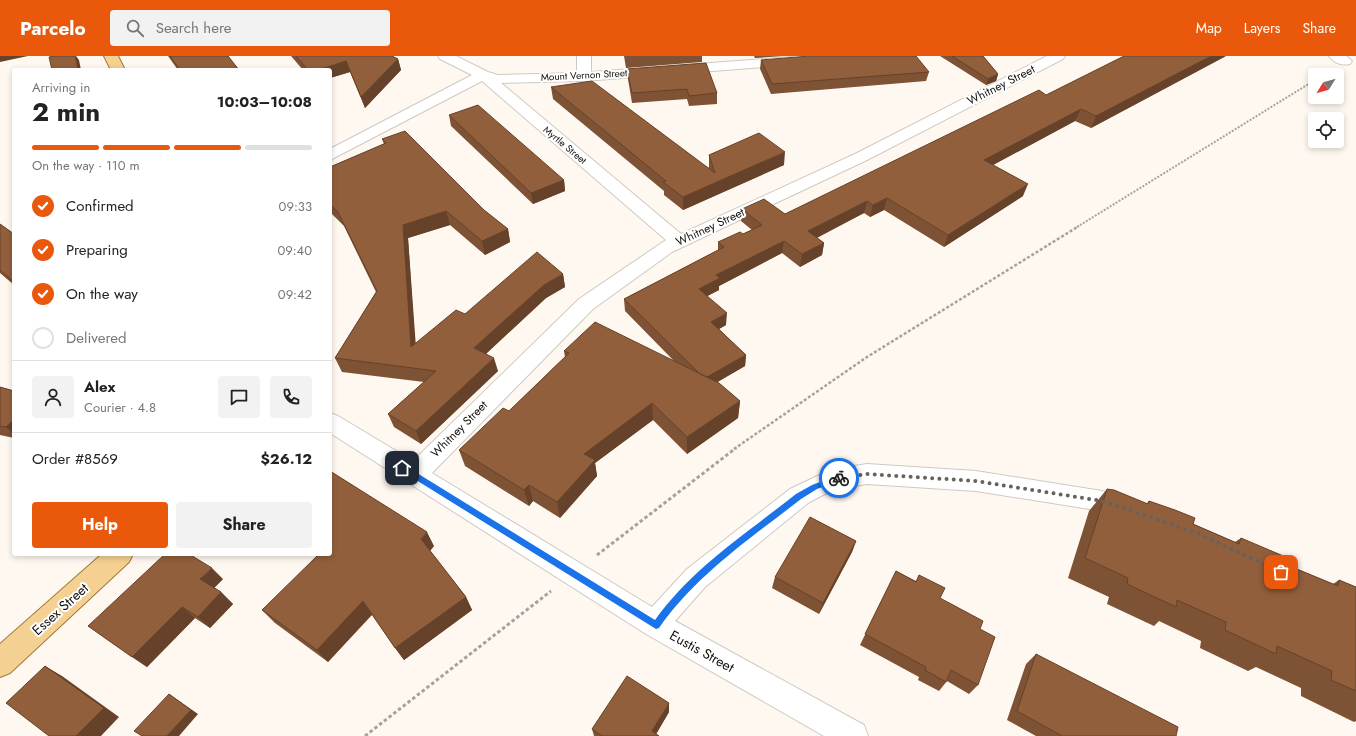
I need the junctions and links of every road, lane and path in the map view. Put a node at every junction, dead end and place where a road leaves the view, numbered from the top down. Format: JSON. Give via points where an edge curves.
{"nodes":[{"id":1,"x":111,"y":56,"type":"edge"},
{"id":2,"x":445,"y":56,"type":"edge"},
{"id":3,"x":584,"y":56,"type":"edge"},
{"id":4,"x":1058,"y":56,"type":"edge"},
{"id":5,"x":802,"y":60,"type":"edge"},
{"id":6,"x":117,"y":68,"type":"edge"},
{"id":7,"x":483,"y":75,"type":"junction"},
{"id":8,"x":584,"y":77,"type":"junction"},
{"id":9,"x":1308,"y":84,"type":"edge"},
{"id":10,"x":332,"y":154,"type":"edge"},
{"id":11,"x":679,"y":242,"type":"junction"},
{"id":12,"x":332,"y":423,"type":"edge"},
{"id":13,"x":414,"y":475,"type":"junction"},
{"id":14,"x":1146,"y":516,"type":"edge"},
{"id":15,"x":118,"y":556,"type":"edge"},
{"id":16,"x":573,"y":574,"type":"junction"},
{"id":17,"x":656,"y":625,"type":"junction"},
{"id":18,"x":0,"y":663,"type":"edge"},
{"id":19,"x":365,"y":736,"type":"edge"},
{"id":20,"x":853,"y":736,"type":"edge"}],
"edges":[{"from":1,"to":6,"type":"main road"},
{"from":2,"to":7,"type":"street","name":"Myrtle Street"},
{"from":3,"to":8,"type":"street"},
{"from":4,"to":11,"type":"street","name":"Whitney Street","via":[[861,157]]},
{"from":5,"to":8,"type":"street","name":"Mount Vernon Street"},
{"from":7,"to":8,"type":"street","name":"Mount Vernon Street","via":[[497,79]]},
{"from":7,"to":10,"type":"street"},
{"from":7,"to":11,"type":"street","name":"Myrtle Street"},
{"from":9,"to":16,"type":"path","via":[[881,349],[813,394],[692,480]]},
{"from":11,"to":13,"type":"street","name":"Whitney Street","via":[[665,248],[586,304]]},
{"from":12,"to":13,"type":"street","name":"Eustis Street"},
{"from":13,"to":16,"type":"street","name":"Eustis Street"},
{"from":14,"to":17,"type":"street","via":[[1102,501],[976,481],[867,474],[830,480],[799,496],[696,578]]},
{"from":15,"to":18,"type":"main road","name":"Essex Street"},
{"from":16,"to":17,"type":"street","name":"Eustis Street"},
{"from":16,"to":19,"type":"path"},
{"from":17,"to":20,"type":"street","name":"Eustis Street"}]}
